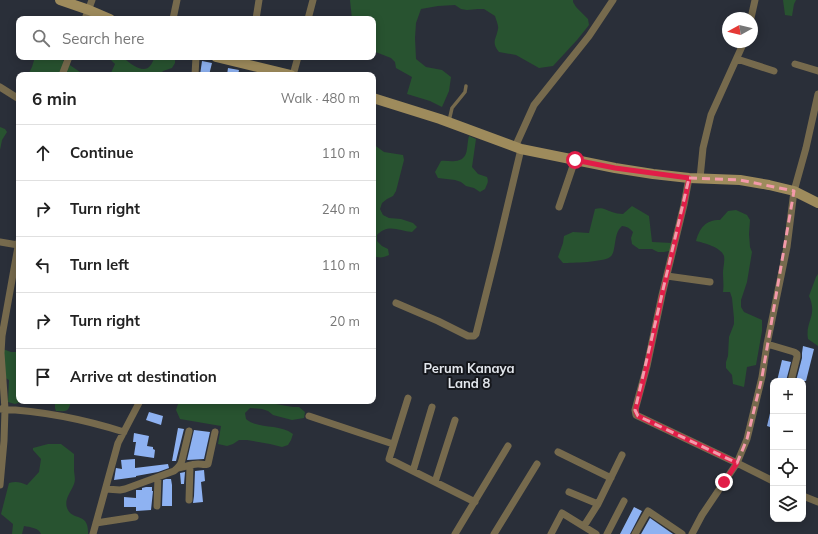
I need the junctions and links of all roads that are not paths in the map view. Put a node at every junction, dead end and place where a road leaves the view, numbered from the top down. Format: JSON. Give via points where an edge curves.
{"nodes":[{"id":1,"x":60,"y":0,"type":"edge"},
{"id":2,"x":177,"y":0,"type":"edge"},
{"id":3,"x":259,"y":0,"type":"edge"},
{"id":4,"x":313,"y":0,"type":"edge"},
{"id":5,"x":613,"y":0,"type":"edge"},
{"id":6,"x":755,"y":0,"type":"edge"},
{"id":7,"x":89,"y":10,"type":"edge"},
{"id":8,"x":752,"y":12,"type":"edge"},
{"id":9,"x":103,"y":16,"type":"edge"},
{"id":10,"x":174,"y":16,"type":"edge"},
{"id":11,"x":256,"y":16,"type":"edge"},
{"id":12,"x":309,"y":16,"type":"edge"},
{"id":13,"x":741,"y":48,"type":"edge"},
{"id":14,"x":736,"y":59,"type":"junction"},
{"id":15,"x":68,"y":60,"type":"edge"},
{"id":16,"x":196,"y":60,"type":"edge"},
{"id":17,"x":245,"y":60,"type":"edge"},
{"id":18,"x":297,"y":60,"type":"edge"},
{"id":19,"x":795,"y":64,"type":"dead end"},
{"id":20,"x":774,"y":71,"type":"dead end"},
{"id":21,"x":818,"y":71,"type":"edge"},
{"id":22,"x":63,"y":72,"type":"edge"},
{"id":23,"x":195,"y":72,"type":"edge"},
{"id":24,"x":283,"y":72,"type":"edge"},
{"id":25,"x":293,"y":72,"type":"edge"},
{"id":26,"x":466,"y":86,"type":"dead end"},
{"id":27,"x":0,"y":87,"type":"edge"},
{"id":28,"x":818,"y":94,"type":"edge"},
{"id":29,"x":16,"y":97,"type":"edge"},
{"id":30,"x":376,"y":99,"type":"edge"},
{"id":31,"x":449,"y":122,"type":"junction"},
{"id":32,"x":518,"y":148,"type":"junction"},
{"id":33,"x":575,"y":160,"type":"junction"},
{"id":34,"x":694,"y":178,"type":"junction"},
{"id":35,"x":794,"y":191,"type":"junction"},
{"id":36,"x":818,"y":203,"type":"edge"},
{"id":37,"x":559,"y":207,"type":"dead end"},
{"id":38,"x":0,"y":242,"type":"edge"},
{"id":39,"x":16,"y":243,"type":"edge"},
{"id":40,"x":16,"y":259,"type":"edge"},
{"id":41,"x":667,"y":276,"type":"junction"},
{"id":42,"x":710,"y":282,"type":"dead end"},
{"id":43,"x":396,"y":303,"type":"dead end"},
{"id":44,"x":767,"y":344,"type":"junction"},
{"id":45,"x":792,"y":378,"type":"edge"},
{"id":46,"x":408,"y":398,"type":"dead end"},
{"id":47,"x":138,"y":404,"type":"edge"},
{"id":48,"x":432,"y":408,"type":"dead end"},
{"id":49,"x":3,"y":409,"type":"edge"},
{"id":50,"x":309,"y":416,"type":"dead end"},
{"id":51,"x":455,"y":420,"type":"dead end"},
{"id":52,"x":189,"y":431,"type":"dead end"},
{"id":53,"x":124,"y":432,"type":"junction"},
{"id":54,"x":215,"y":432,"type":"dead end"},
{"id":55,"x":2,"y":439,"type":"edge"},
{"id":56,"x":393,"y":444,"type":"junction"},
{"id":57,"x":508,"y":446,"type":"dead end"},
{"id":58,"x":558,"y":452,"type":"dead end"},
{"id":59,"x":622,"y":455,"type":"dead end"},
{"id":60,"x":737,"y":463,"type":"junction"},
{"id":61,"x":538,"y":464,"type":"dead end"},
{"id":62,"x":190,"y":466,"type":"junction"},
{"id":63,"x":178,"y":468,"type":"junction"},
{"id":64,"x":413,"y":471,"type":"junction"},
{"id":65,"x":158,"y":477,"type":"junction"},
{"id":66,"x":611,"y":478,"type":"junction"},
{"id":67,"x":770,"y":480,"type":"edge"},
{"id":68,"x":435,"y":482,"type":"junction"},
{"id":69,"x":0,"y":484,"type":"edge"},
{"id":70,"x":106,"y":489,"type":"junction"},
{"id":71,"x":569,"y":492,"type":"dead end"},
{"id":72,"x":806,"y":497,"type":"edge"},
{"id":73,"x":189,"y":500,"type":"dead end"},
{"id":74,"x":624,"y":501,"type":"dead end"},
{"id":75,"x":475,"y":502,"type":"junction"},
{"id":76,"x":818,"y":502,"type":"edge"},
{"id":77,"x":598,"y":504,"type":"junction"},
{"id":78,"x":157,"y":506,"type":"dead end"},
{"id":79,"x":135,"y":517,"type":"dead end"},
{"id":80,"x":96,"y":523,"type":"junction"},
{"id":81,"x":584,"y":526,"type":"junction"},
{"id":82,"x":93,"y":534,"type":"edge"},
{"id":83,"x":455,"y":534,"type":"edge"},
{"id":84,"x":494,"y":534,"type":"edge"},
{"id":85,"x":552,"y":534,"type":"edge"},
{"id":86,"x":596,"y":534,"type":"edge"},
{"id":87,"x":607,"y":534,"type":"edge"},
{"id":88,"x":635,"y":534,"type":"edge"},
{"id":89,"x":682,"y":534,"type":"edge"},
{"id":90,"x":692,"y":534,"type":"edge"}],
"edges":[{"from":1,"to":7,"type":"main road"},
{"from":2,"to":10,"type":"street"},
{"from":3,"to":11,"type":"street"},
{"from":4,"to":12,"type":"street"},
{"from":5,"to":32,"type":"street","via":[[589,36],[534,105]]},
{"from":6,"to":8,"type":"street"},
{"from":7,"to":9,"type":"main road"},
{"from":13,"to":14,"type":"street"},
{"from":14,"to":20,"type":"street"},
{"from":14,"to":34,"type":"street","via":[[711,115]]},
{"from":15,"to":22,"type":"street"},
{"from":16,"to":23,"type":"street"},
{"from":17,"to":24,"type":"main road"},
{"from":18,"to":25,"type":"street"},
{"from":19,"to":21,"type":"street"},
{"from":26,"to":31,"type":"lane","via":[[465,92],[452,108]]},
{"from":27,"to":29,"type":"street"},
{"from":28,"to":35,"type":"street"},
{"from":30,"to":31,"type":"main road"},
{"from":31,"to":32,"type":"main road"},
{"from":32,"to":33,"type":"main road"},
{"from":32,"to":43,"type":"street","via":[[476,334],[468,336]]},
{"from":33,"to":34,"type":"main road"},
{"from":33,"to":37,"type":"street"},
{"from":34,"to":35,"type":"main road","via":[[740,180]]},
{"from":34,"to":41,"type":"street"},
{"from":35,"to":36,"type":"main road"},
{"from":35,"to":44,"type":"street"},
{"from":38,"to":39,"type":"street"},
{"from":40,"to":49,"type":"street","via":[[2,336]]},
{"from":41,"to":42,"type":"street"},
{"from":41,"to":60,"type":"street","via":[[636,412],[638,416]]},
{"from":44,"to":45,"type":"street","via":[[797,354]]},
{"from":44,"to":60,"type":"street","via":[[747,439]]},
{"from":46,"to":56,"type":"street"},
{"from":47,"to":53,"type":"street"},
{"from":48,"to":64,"type":"street"},
{"from":49,"to":53,"type":"street","via":[[73,418]]},
{"from":49,"to":55,"type":"street"},
{"from":50,"to":56,"type":"street"},
{"from":51,"to":68,"type":"street"},
{"from":52,"to":63,"type":"street"},
{"from":53,"to":70,"type":"street","via":[[118,443]]},
{"from":54,"to":62,"type":"street","via":[[208,464]]},
{"from":55,"to":69,"type":"street"},
{"from":56,"to":64,"type":"street","via":[[389,459]]},
{"from":57,"to":75,"type":"street"},
{"from":58,"to":66,"type":"street"},
{"from":59,"to":66,"type":"street"},
{"from":60,"to":67,"type":"street"},
{"from":60,"to":90,"type":"street"},
{"from":61,"to":84,"type":"street"},
{"from":62,"to":63,"type":"street"},
{"from":62,"to":73,"type":"street"},
{"from":63,"to":65,"type":"street"},
{"from":64,"to":68,"type":"street"},
{"from":65,"to":70,"type":"street","via":[[125,489]]},
{"from":65,"to":78,"type":"street"},
{"from":66,"to":77,"type":"street"},
{"from":68,"to":75,"type":"street"},
{"from":70,"to":80,"type":"street"},
{"from":71,"to":77,"type":"street"},
{"from":72,"to":76,"type":"street"},
{"from":74,"to":87,"type":"street"},
{"from":75,"to":83,"type":"street"},
{"from":77,"to":81,"type":"street"},
{"from":79,"to":80,"type":"street"},
{"from":80,"to":82,"type":"street"},
{"from":81,"to":85,"type":"street","via":[[562,513]]},
{"from":81,"to":86,"type":"street"},
{"from":88,"to":89,"type":"street","via":[[648,511]]}]}
